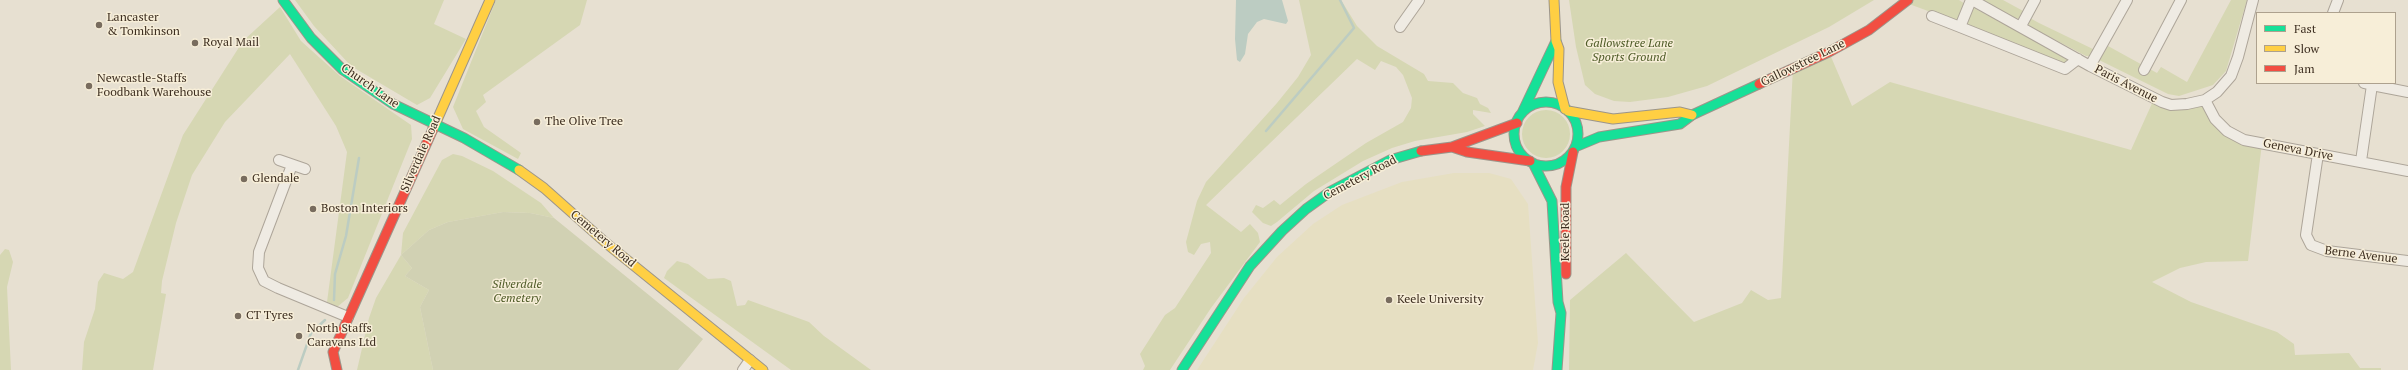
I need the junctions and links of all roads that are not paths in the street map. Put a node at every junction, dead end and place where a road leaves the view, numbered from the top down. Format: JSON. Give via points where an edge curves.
{"nodes":[{"id":1,"x":283,"y":0,"type":"edge"},
{"id":2,"x":490,"y":0,"type":"edge"},
{"id":3,"x":1419,"y":0,"type":"edge"},
{"id":4,"x":1554,"y":0,"type":"edge"},
{"id":5,"x":1908,"y":0,"type":"edge"},
{"id":6,"x":1972,"y":0,"type":"edge"},
{"id":7,"x":2035,"y":0,"type":"edge"},
{"id":8,"x":2127,"y":0,"type":"edge"},
{"id":9,"x":2181,"y":0,"type":"edge"},
{"id":10,"x":2253,"y":0,"type":"edge"},
{"id":11,"x":2338,"y":0,"type":"edge"},
{"id":12,"x":2334,"y":12,"type":"edge"},
{"id":13,"x":1932,"y":16,"type":"dead end"},
{"id":14,"x":2021,"y":26,"type":"junction"},
{"id":15,"x":1400,"y":27,"type":"dead end"},
{"id":16,"x":1960,"y":27,"type":"junction"},
{"id":17,"x":1556,"y":41,"type":"junction"},
{"id":18,"x":2078,"y":59,"type":"junction"},
{"id":19,"x":2090,"y":66,"type":"junction"},
{"id":20,"x":2149,"y":67,"type":"dead end"},
{"id":21,"x":2368,"y":84,"type":"edge"},
{"id":22,"x":2408,"y":92,"type":"edge"},
{"id":23,"x":2205,"y":100,"type":"junction"},
{"id":24,"x":1567,"y":110,"type":"junction"},
{"id":25,"x":1692,"y":115,"type":"junction"},
{"id":26,"x":1518,"y":120,"type":"junction"},
{"id":27,"x":434,"y":124,"type":"junction"},
{"id":28,"x":1452,"y":147,"type":"junction"},
{"id":29,"x":1574,"y":149,"type":"junction"},
{"id":30,"x":2318,"y":154,"type":"junction"},
{"id":31,"x":279,"y":160,"type":"dead end"},
{"id":32,"x":2361,"y":161,"type":"junction"},
{"id":33,"x":1532,"y":162,"type":"junction"},
{"id":34,"x":292,"y":165,"type":"junction"},
{"id":35,"x":305,"y":169,"type":"dead end"},
{"id":36,"x":2408,"y":171,"type":"edge"},
{"id":37,"x":2408,"y":261,"type":"edge"},
{"id":38,"x":1561,"y":313,"type":"junction"},
{"id":39,"x":348,"y":317,"type":"junction"},
{"id":40,"x":750,"y":360,"type":"junction"},
{"id":41,"x":334,"y":369,"type":"edge"},
{"id":42,"x":743,"y":370,"type":"edge"},
{"id":43,"x":763,"y":370,"type":"edge"},
{"id":44,"x":1182,"y":370,"type":"edge"},
{"id":45,"x":1557,"y":370,"type":"edge"}],
"edges":[{"from":1,"to":27,"type":"street","name":"Church Lane","via":[[311,38],[344,70],[393,104]]},
{"from":2,"to":27,"type":"street","name":"Silverdale Road"},
{"from":3,"to":15,"type":"street"},
{"from":4,"to":17,"type":"street"},
{"from":5,"to":25,"type":"street","name":"Gallowstree Lane","via":[[1870,30],[1829,52]]},
{"from":6,"to":14,"type":"street","name":"Paris Avenue"},
{"from":6,"to":16,"type":"street","name":"Paris Avenue"},
{"from":7,"to":14,"type":"street"},
{"from":8,"to":19,"type":"street"},
{"from":9,"to":20,"type":"street"},
{"from":10,"to":23,"type":"street","name":"Paris Avenue","via":[[2231,76],[2217,92]]},
{"from":11,"to":12,"type":"street"},
{"from":13,"to":16,"type":"street"},
{"from":14,"to":18,"type":"street","name":"Paris Avenue"},
{"from":16,"to":18,"type":"street","via":[[2065,69]]},
{"from":17,"to":24,"type":"street","via":[[1559,49],[1558,82]]},
{"from":17,"to":26,"type":"street"},
{"from":18,"to":19,"type":"street","name":"Paris Avenue"},
{"from":19,"to":23,"type":"street","name":"Paris Avenue","via":[[2162,102],[2187,104]]},
{"from":21,"to":22,"type":"street"},
{"from":21,"to":32,"type":"street"},
{"from":23,"to":30,"type":"street","name":"Geneva Drive","via":[[2215,119],[2228,131],[2244,140]]},
{"from":24,"to":25,"type":"street","via":[[1613,119],[1680,112]]},
{"from":24,"to":26,"type":"street","via":[[1552,103],[1540,103],[1528,108]]},
{"from":24,"to":29,"type":"street","via":[[1577,127]]},
{"from":25,"to":29,"type":"street","name":"Gallowstree Lane","via":[[1680,124],[1599,137]]},
{"from":26,"to":28,"type":"street","name":"Cemetery Road"},
{"from":26,"to":33,"type":"street","via":[[1515,135],[1518,147]]},
{"from":27,"to":39,"type":"street","name":"Silverdale Road"},
{"from":27,"to":40,"type":"street","name":"Cemetery Road","via":[[501,158],[544,188],[606,243]]},
{"from":28,"to":33,"type":"street","name":"Cemetery Road","via":[[1467,152]]},
{"from":28,"to":44,"type":"street","name":"Cemetery Road","via":[[1424,150],[1390,160],[1331,191],[1306,209],[1250,266]]},
{"from":29,"to":33,"type":"street","via":[[1565,160],[1554,165]]},
{"from":29,"to":38,"type":"street","name":"Keele Road","via":[[1566,187],[1565,302]]},
{"from":30,"to":32,"type":"street","name":"Geneva Drive"},
{"from":30,"to":37,"type":"street","name":"Berne Avenue","via":[[2306,235],[2311,246],[2327,251]]},
{"from":31,"to":34,"type":"street"},
{"from":32,"to":36,"type":"street","name":"Geneva Drive"},
{"from":33,"to":38,"type":"street","name":"Keele Road","via":[[1552,201],[1558,302]]},
{"from":34,"to":35,"type":"street"},
{"from":34,"to":39,"type":"street","via":[[259,252],[258,268],[264,281]]},
{"from":38,"to":45,"type":"street","name":"Keele Road"},
{"from":39,"to":41,"type":"street","name":"Silverdale Road","via":[[343,331],[341,356]]},
{"from":40,"to":42,"type":"street"},
{"from":40,"to":43,"type":"street","name":"Cemetery Road"}]}
